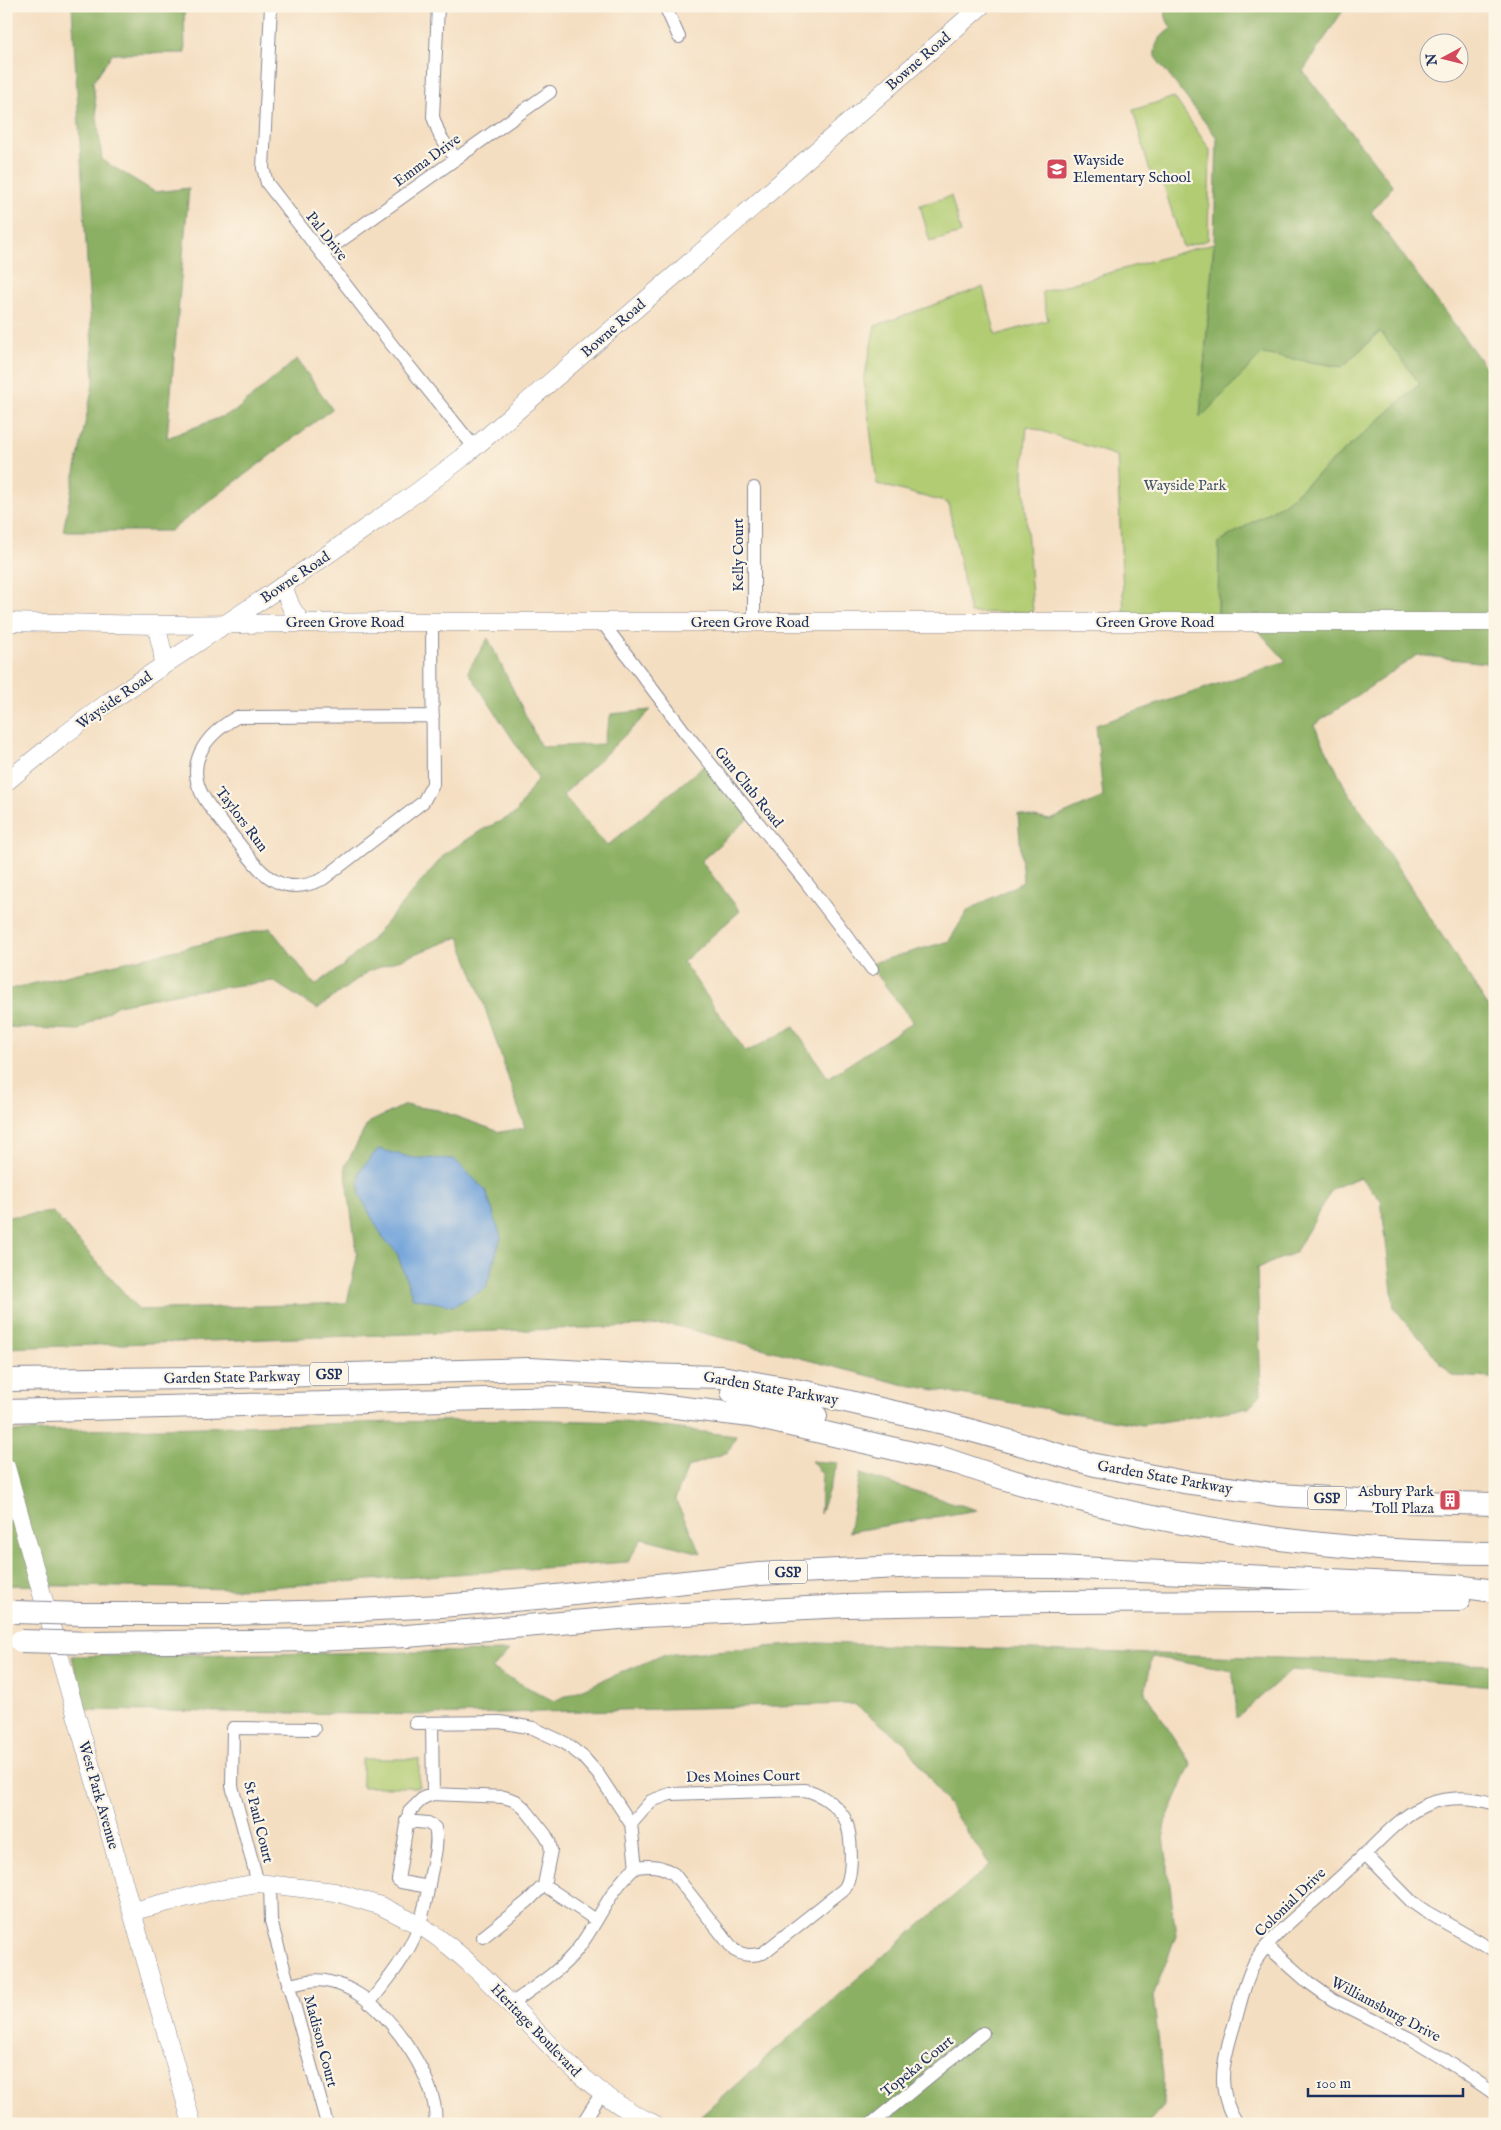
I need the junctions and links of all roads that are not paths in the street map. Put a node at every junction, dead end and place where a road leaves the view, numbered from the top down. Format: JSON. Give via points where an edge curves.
{"nodes":[{"id":1,"x":271,"y":6,"type":"edge"},
{"id":2,"x":438,"y":6,"type":"edge"},
{"id":3,"x":665,"y":6,"type":"edge"},
{"id":4,"x":981,"y":6,"type":"edge"},
{"id":5,"x":679,"y":37,"type":"dead end"},
{"id":6,"x":550,"y":92,"type":"dead end"},
{"id":7,"x":455,"y":158,"type":"junction"},
{"id":8,"x":322,"y":254,"type":"junction"},
{"id":9,"x":474,"y":447,"type":"junction"},
{"id":10,"x":754,"y":488,"type":"dead end"},
{"id":11,"x":283,"y":586,"type":"junction"},
{"id":12,"x":6,"y":622,"type":"edge"},
{"id":13,"x":301,"y":622,"type":"junction"},
{"id":14,"x":602,"y":622,"type":"junction"},
{"id":15,"x":754,"y":622,"type":"junction"},
{"id":16,"x":1495,"y":622,"type":"edge"},
{"id":17,"x":432,"y":623,"type":"junction"},
{"id":18,"x":226,"y":624,"type":"junction"},
{"id":19,"x":156,"y":625,"type":"junction"},
{"id":20,"x":164,"y":665,"type":"junction"},
{"id":21,"x":433,"y":716,"type":"junction"},
{"id":22,"x":6,"y":782,"type":"edge"},
{"id":23,"x":872,"y":969,"type":"dead end"},
{"id":24,"x":641,"y":1375,"type":"junction"},
{"id":25,"x":12,"y":1380,"type":"edge"},
{"id":26,"x":15,"y":1410,"type":"edge"},
{"id":27,"x":956,"y":1463,"type":"junction"},
{"id":28,"x":6,"y":1467,"type":"edge"},
{"id":29,"x":1495,"y":1504,"type":"edge"},
{"id":30,"x":1495,"y":1553,"type":"edge"},
{"id":31,"x":1495,"y":1591,"type":"edge"},
{"id":32,"x":1495,"y":1598,"type":"edge"},
{"id":33,"x":10,"y":1611,"type":"edge"},
{"id":34,"x":14,"y":1641,"type":"edge"},
{"id":35,"x":415,"y":1723,"type":"dead end"},
{"id":36,"x":432,"y":1723,"type":"junction"},
{"id":37,"x":314,"y":1729,"type":"dead end"},
{"id":38,"x":433,"y":1794,"type":"junction"},
{"id":39,"x":1495,"y":1804,"type":"edge"},
{"id":40,"x":406,"y":1821,"type":"junction"},
{"id":41,"x":630,"y":1824,"type":"junction"},
{"id":42,"x":1365,"y":1854,"type":"junction"},
{"id":43,"x":636,"y":1866,"type":"junction"},
{"id":44,"x":264,"y":1884,"type":"junction"},
{"id":45,"x":544,"y":1885,"type":"junction"},
{"id":46,"x":429,"y":1887,"type":"junction"},
{"id":47,"x":133,"y":1912,"type":"junction"},
{"id":48,"x":596,"y":1920,"type":"junction"},
{"id":49,"x":422,"y":1927,"type":"junction"},
{"id":50,"x":483,"y":1937,"type":"dead end"},
{"id":51,"x":1267,"y":1946,"type":"junction"},
{"id":52,"x":1495,"y":1951,"type":"edge"},
{"id":53,"x":288,"y":1986,"type":"junction"},
{"id":54,"x":369,"y":2003,"type":"junction"},
{"id":55,"x":511,"y":2004,"type":"junction"},
{"id":56,"x":983,"y":2033,"type":"dead end"},
{"id":57,"x":1493,"y":2091,"type":"edge"},
{"id":58,"x":601,"y":2094,"type":"junction"},
{"id":59,"x":192,"y":2124,"type":"edge"},
{"id":60,"x":326,"y":2124,"type":"edge"},
{"id":61,"x":436,"y":2124,"type":"edge"},
{"id":62,"x":582,"y":2124,"type":"edge"},
{"id":63,"x":654,"y":2124,"type":"edge"},
{"id":64,"x":871,"y":2124,"type":"edge"},
{"id":65,"x":1237,"y":2124,"type":"edge"}],
"edges":[{"from":1,"to":8,"type":"street","name":"Pal Drive","via":[[264,176],[271,190]]},
{"from":2,"to":7,"type":"street","via":[[433,116],[440,136]]},
{"from":3,"to":5,"type":"street"},
{"from":4,"to":9,"type":"street","name":"Bowne Road"},
{"from":6,"to":7,"type":"street","name":"Emma Drive"},
{"from":7,"to":8,"type":"street","name":"Emma Drive"},
{"from":8,"to":9,"type":"street","name":"Pal Drive"},
{"from":9,"to":11,"type":"street","name":"Bowne Road","via":[[416,494]]},
{"from":10,"to":15,"type":"street","name":"Kelly Court"},
{"from":11,"to":13,"type":"street","via":[[290,608]]},
{"from":11,"to":18,"type":"street","name":"Bowne Road"},
{"from":12,"to":19,"type":"street","name":"Green Grove Road"},
{"from":13,"to":17,"type":"street","name":"Green Grove Road"},
{"from":13,"to":18,"type":"street","name":"Green Grove Road"},
{"from":14,"to":15,"type":"street","name":"Green Grove Road"},
{"from":14,"to":17,"type":"street","name":"Green Grove Road"},
{"from":14,"to":23,"type":"street","name":"Gun Club Road"},
{"from":15,"to":16,"type":"street","name":"Green Grove Road"},
{"from":17,"to":21,"type":"street","name":"Taylors Run"},
{"from":18,"to":19,"type":"street","name":"Green Grove Road"},
{"from":18,"to":20,"type":"street","name":"Wayside Road"},
{"from":19,"to":20,"type":"street"},
{"from":20,"to":22,"type":"street","name":"Wayside Road","via":[[63,736]]},
{"from":21,"to":21,"type":"street","name":"Taylors Run","via":[[236,717],[204,743],[198,756],[198,784],[205,800],[261,872],[286,885],[310,884],[323,879],[429,795],[433,784]]},
{"from":24,"to":25,"type":"highway","name":"Garden State Parkway","number":"GSP","via":[[491,1369]]},
{"from":24,"to":27,"type":"highway","via":[[759,1399],[851,1426]]},
{"from":24,"to":29,"type":"highway","name":"Garden State Parkway","number":"GSP","via":[[722,1377],[806,1392],[948,1424],[1095,1465],[1184,1482],[1280,1495]]},
{"from":26,"to":27,"type":"highway","name":"Garden State Parkway","number":"GSP","via":[[563,1397],[642,1402],[751,1416]]},
{"from":27,"to":30,"type":"highway","via":[[1124,1511],[1212,1529],[1354,1548]]},
{"from":28,"to":47,"type":"street","name":"West Park Avenue"},
{"from":31,"to":33,"type":"highway","number":"GSP","bridge":true,"via":[[1456,1586],[1057,1567],[919,1566],[759,1574],[537,1598],[335,1612],[82,1614]]},
{"from":32,"to":34,"type":"highway","bridge":true,"via":[[846,1606],[643,1616],[406,1636],[313,1640]]},
{"from":35,"to":36,"type":"street"},
{"from":36,"to":38,"type":"street"},
{"from":36,"to":41,"type":"street","via":[[500,1722],[545,1732],[583,1757],[598,1774]]},
{"from":37,"to":44,"type":"street","name":"St Paul Court","via":[[233,1728],[232,1786]]},
{"from":38,"to":40,"type":"street","via":[[416,1802]]},
{"from":38,"to":45,"type":"street","via":[[504,1797],[522,1805],[549,1841],[551,1850]]},
{"from":39,"to":42,"type":"street","name":"Colonial Drive","via":[[1460,1798],[1429,1804],[1406,1816]]},
{"from":40,"to":46,"type":"street","via":[[428,1823],[435,1828]]},
{"from":40,"to":46,"type":"street","via":[[398,1880]]},
{"from":41,"to":43,"type":"street"},
{"from":41,"to":43,"type":"street","name":"Des Moines Court","via":[[652,1801],[670,1794],[804,1790],[818,1794],[840,1813],[848,1830],[850,1875],[844,1889],[763,1953],[754,1956],[734,1950],[674,1874],[663,1867]]},
{"from":42,"to":51,"type":"street","name":"Colonial Drive"},
{"from":42,"to":52,"type":"street","via":[[1418,1906]]},
{"from":43,"to":48,"type":"street","via":[[626,1874]]},
{"from":44,"to":47,"type":"street","name":"Heritage Boulevard","via":[[212,1891]]},
{"from":44,"to":49,"type":"street","name":"Heritage Boulevard","via":[[312,1888],[358,1898]]},
{"from":44,"to":53,"type":"street"},
{"from":45,"to":48,"type":"street"},
{"from":45,"to":50,"type":"street"},
{"from":46,"to":49,"type":"street"},
{"from":47,"to":59,"type":"street","name":"West Park Avenue"},
{"from":48,"to":55,"type":"street","via":[[575,1953]]},
{"from":49,"to":54,"type":"street","via":[[398,1966]]},
{"from":49,"to":55,"type":"street","name":"Heritage Boulevard","via":[[472,1964]]},
{"from":51,"to":57,"type":"street","name":"Williamsburg Drive","via":[[1320,1991],[1409,2038]]},
{"from":51,"to":65,"type":"street","name":"Colonial Drive","via":[[1247,1979],[1224,2058],[1224,2096]]},
{"from":53,"to":54,"type":"street","name":"Madison Court","via":[[315,1980],[328,1981],[359,1994]]},
{"from":53,"to":60,"type":"street","name":"Madison Court"},
{"from":54,"to":61,"type":"street","name":"Madison Court","via":[[394,2028],[419,2064],[436,2110]]},
{"from":55,"to":58,"type":"street","name":"Heritage Boulevard","via":[[564,2062]]},
{"from":56,"to":64,"type":"street","name":"Topeka Court"},
{"from":58,"to":62,"type":"street"},
{"from":58,"to":63,"type":"street","name":"Heritage Boulevard"}]}
